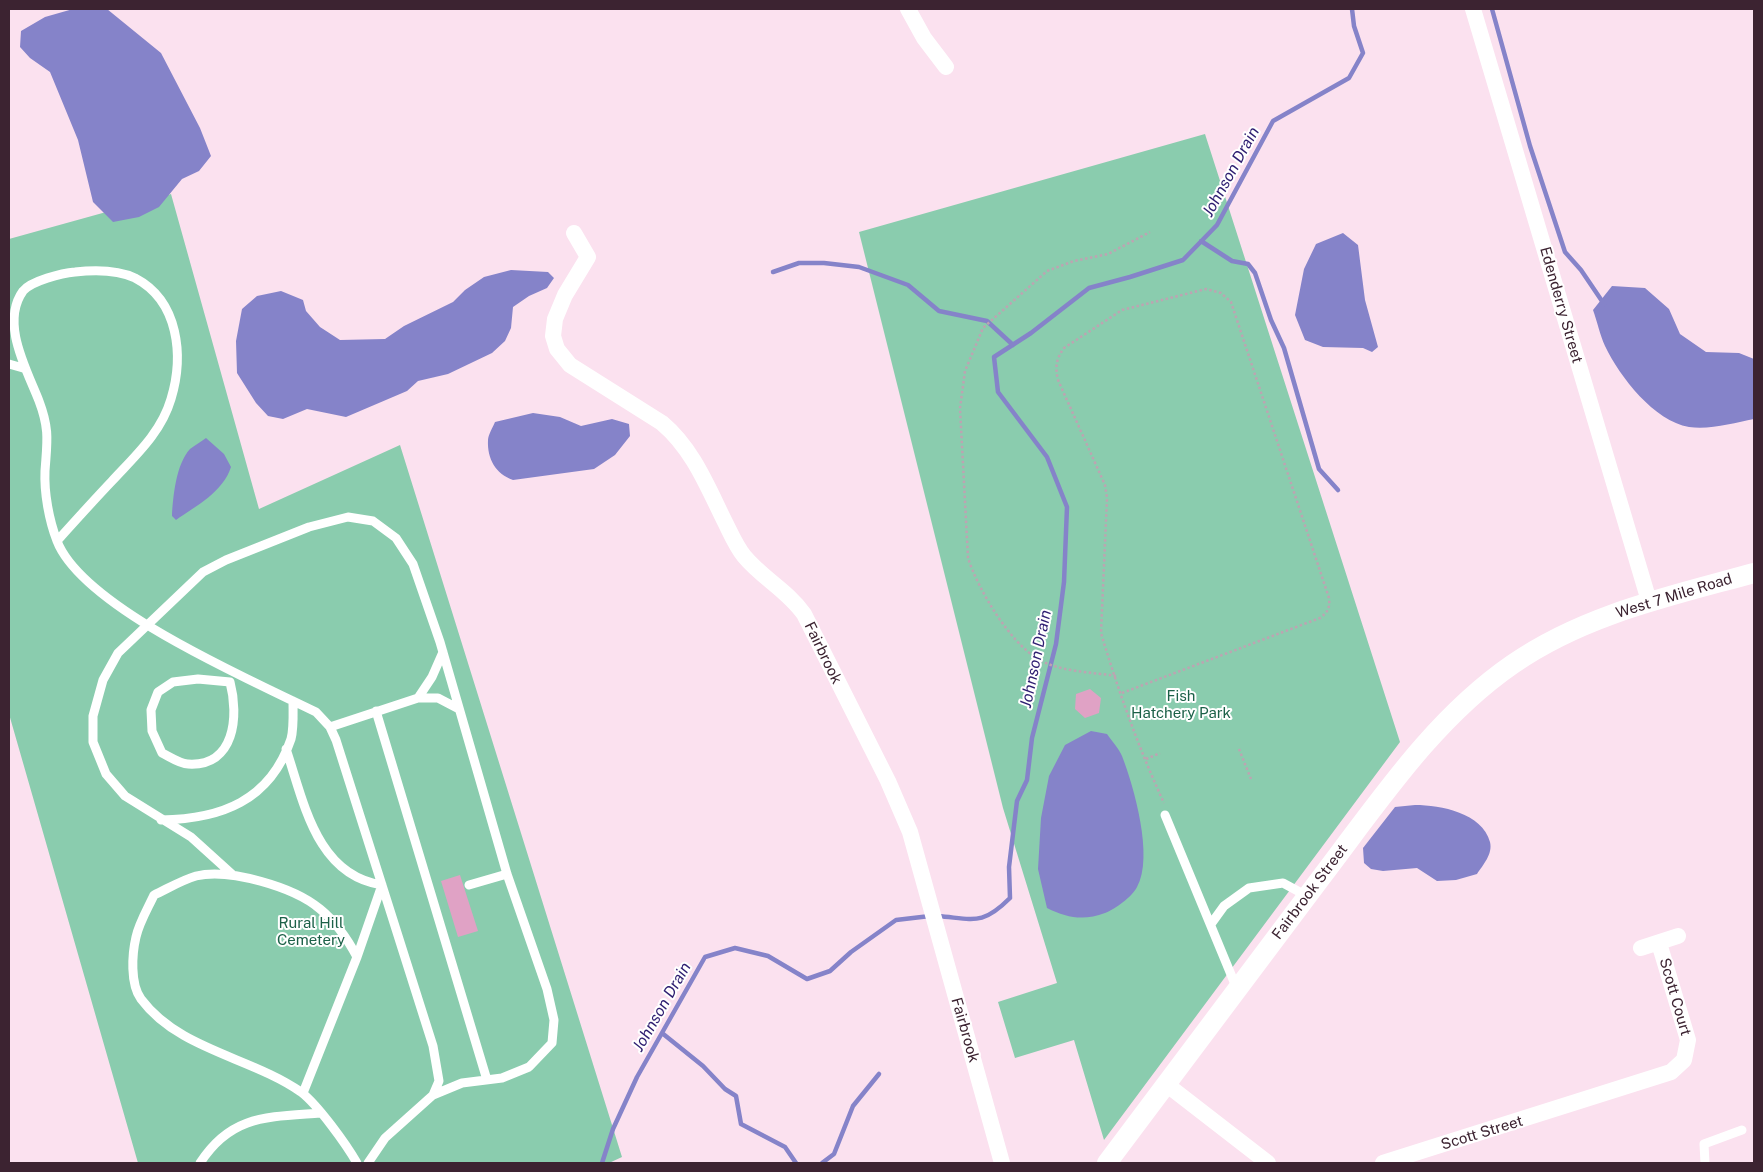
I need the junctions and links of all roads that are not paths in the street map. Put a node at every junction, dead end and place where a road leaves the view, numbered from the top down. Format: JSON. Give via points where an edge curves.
{"nodes":[{"id":1,"x":908,"y":9,"type":"edge"},
{"id":2,"x":1473,"y":9,"type":"edge"},
{"id":3,"x":946,"y":67,"type":"dead end"},
{"id":4,"x":574,"y":233,"type":"dead end"},
{"id":5,"x":11,"y":326,"type":"edge"},
{"id":6,"x":9,"y":364,"type":"edge"},
{"id":7,"x":23,"y":368,"type":"junction"},
{"id":8,"x":57,"y":541,"type":"junction"},
{"id":9,"x":1754,"y":572,"type":"edge"},
{"id":10,"x":1649,"y":601,"type":"junction"},
{"id":11,"x":146,"y":626,"type":"junction"},
{"id":12,"x":1540,"y":648,"type":"joint"},
{"id":13,"x":443,"y":652,"type":"junction"},
{"id":14,"x":240,"y":674,"type":"junction"},
{"id":15,"x":230,"y":682,"type":"junction"},
{"id":16,"x":418,"y":698,"type":"junction"},
{"id":17,"x":293,"y":701,"type":"junction"},
{"id":18,"x":460,"y":709,"type":"junction"},
{"id":19,"x":376,"y":711,"type":"junction"},
{"id":20,"x":330,"y":727,"type":"junction"},
{"id":21,"x":286,"y":749,"type":"junction"},
{"id":22,"x":1165,"y":811,"type":"road end"},
{"id":23,"x":161,"y":820,"type":"junction"},
{"id":24,"x":507,"y":874,"type":"junction"},
{"id":25,"x":233,"y":875,"type":"junction"},
{"id":26,"x":382,"y":885,"type":"junction"},
{"id":27,"x":469,"y":885,"type":"dead end"},
{"id":28,"x":1307,"y":896,"type":"junction"},
{"id":29,"x":1210,"y":924,"type":"junction"},
{"id":30,"x":1678,"y":936,"type":"dead end"},
{"id":31,"x":1659,"y":942,"type":"junction"},
{"id":32,"x":1641,"y":948,"type":"dead end"},
{"id":33,"x":358,"y":957,"type":"junction"},
{"id":34,"x":1237,"y":990,"type":"junction"},
{"id":35,"x":487,"y":1080,"type":"junction"},
{"id":36,"x":1166,"y":1084,"type":"junction"},
{"id":37,"x":303,"y":1093,"type":"junction"},
{"id":38,"x":433,"y":1095,"type":"junction"},
{"id":39,"x":1582,"y":1102,"type":"joint"},
{"id":40,"x":320,"y":1113,"type":"junction"},
{"id":41,"x":1742,"y":1130,"type":"dead end"},
{"id":42,"x":200,"y":1163,"type":"edge"},
{"id":43,"x":357,"y":1163,"type":"edge"},
{"id":44,"x":368,"y":1163,"type":"edge"},
{"id":45,"x":1002,"y":1163,"type":"edge"},
{"id":46,"x":1107,"y":1163,"type":"edge"},
{"id":47,"x":1268,"y":1163,"type":"edge"},
{"id":48,"x":1383,"y":1163,"type":"edge"},
{"id":49,"x":1705,"y":1163,"type":"edge"}],
"edges":[{"from":1,"to":3,"type":"street","via":[[924,38]]},
{"from":2,"to":10,"type":"street","name":"Edenderry Street"},
{"from":4,"to":45,"type":"street","name":"Fairbrook","via":[[588,257],[554,319],[553,336],[557,349],[570,365],[675,434],[704,479],[743,555],[797,604],[888,780],[910,832]]},
{"from":5,"to":7,"type":"lane"},
{"from":5,"to":8,"type":"lane","via":[[14,308],[24,290],[60,273],[94,270],[133,277],[157,295],[173,322],[179,361],[170,401],[156,433]]},
{"from":6,"to":7,"type":"lane"},
{"from":7,"to":8,"type":"lane","via":[[39,401],[49,436],[45,473]]},
{"from":8,"to":11,"type":"lane","via":[[71,566]]},
{"from":9,"to":10,"type":"street","name":"West 7 Mile Road"},
{"from":10,"to":12,"type":"street","name":"West 7 Mile Road","via":[[1611,614]]},
{"from":11,"to":13,"type":"lane","via":[[203,572],[309,527],[348,517],[373,521],[396,538],[413,564]]},
{"from":11,"to":14,"type":"lane"},
{"from":11,"to":23,"type":"lane","via":[[118,652],[102,680],[93,716],[93,742],[106,774],[125,796]]},
{"from":12,"to":28,"type":"street","name":"Fairbrook Street","via":[[1515,662],[1468,698],[1392,783]]},
{"from":13,"to":16,"type":"lane"},
{"from":13,"to":18,"type":"lane"},
{"from":14,"to":15,"type":"lane"},
{"from":14,"to":17,"type":"lane"},
{"from":15,"to":15,"type":"lane","via":[[198,678],[173,682],[158,692],[151,710],[152,731],[162,753],[186,764],[205,762],[224,751],[233,732],[234,698]]},
{"from":16,"to":18,"type":"lane","via":[[438,698]]},
{"from":16,"to":19,"type":"lane"},
{"from":17,"to":20,"type":"lane","via":[[316,712]]},
{"from":17,"to":21,"type":"lane","via":[[291,738]]},
{"from":18,"to":24,"type":"lane"},
{"from":19,"to":20,"type":"lane"},
{"from":19,"to":35,"type":"lane"},
{"from":20,"to":26,"type":"lane"},
{"from":21,"to":23,"type":"lane","via":[[276,769],[256,794],[230,810],[188,820]]},
{"from":21,"to":26,"type":"lane","via":[[318,840],[337,866],[358,879]]},
{"from":22,"to":29,"type":"lane"},
{"from":23,"to":25,"type":"lane","via":[[191,837]]},
{"from":24,"to":27,"type":"lane"},
{"from":24,"to":35,"type":"lane","via":[[547,990],[554,1020],[552,1042],[529,1067],[502,1078]]},
{"from":25,"to":33,"type":"lane","via":[[272,884],[318,907],[342,930]]},
{"from":25,"to":37,"type":"lane","via":[[196,876],[154,895],[136,935],[132,970],[140,998],[165,1022],[193,1040],[276,1077]]},
{"from":26,"to":33,"type":"lane"},
{"from":26,"to":38,"type":"lane","via":[[433,1046],[439,1081]]},
{"from":28,"to":29,"type":"lane","via":[[1283,883],[1249,888],[1224,906]]},
{"from":28,"to":34,"type":"street","name":"Fairbrook Street"},
{"from":29,"to":34,"type":"lane"},
{"from":30,"to":31,"type":"street","name":"Scott Court"},
{"from":31,"to":32,"type":"street","name":"Scott Court"},
{"from":31,"to":39,"type":"street","name":"Scott Court","via":[[1686,1031],[1684,1060],[1665,1076]]},
{"from":33,"to":37,"type":"lane"},
{"from":34,"to":36,"type":"street","name":"Fairbrook Street"},
{"from":35,"to":38,"type":"lane","via":[[462,1083]]},
{"from":36,"to":46,"type":"street","name":"Fairbrook Street"},
{"from":36,"to":47,"type":"street"},
{"from":37,"to":40,"type":"lane"},
{"from":38,"to":44,"type":"lane","via":[[385,1138]]},
{"from":39,"to":48,"type":"street","name":"Scott Street"},
{"from":40,"to":42,"type":"lane","via":[[263,1118],[231,1129],[211,1146]]},
{"from":40,"to":43,"type":"lane"},
{"from":41,"to":49,"type":"lane","via":[[1704,1144]]}]}
